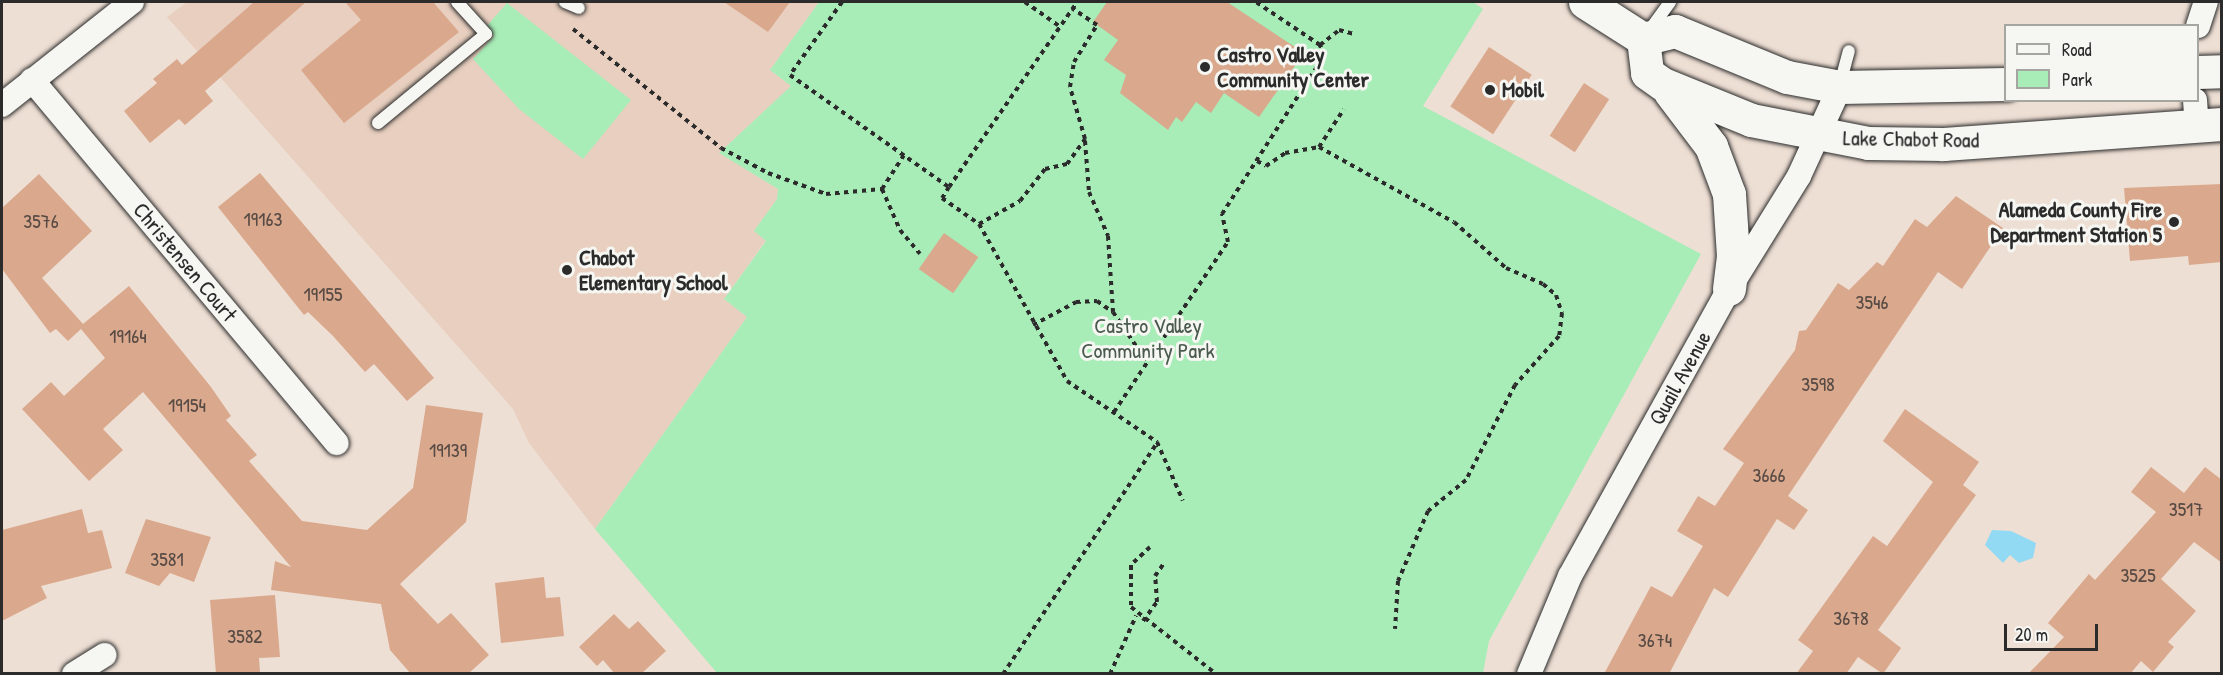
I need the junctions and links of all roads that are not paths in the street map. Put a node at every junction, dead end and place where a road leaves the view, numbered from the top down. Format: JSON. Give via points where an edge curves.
{"nodes":[{"id":1,"x":132,"y":2,"type":"edge"},
{"id":2,"x":457,"y":2,"type":"edge"},
{"id":3,"x":565,"y":2,"type":"edge"},
{"id":4,"x":1585,"y":2,"type":"edge"},
{"id":5,"x":1670,"y":2,"type":"edge"},
{"id":6,"x":579,"y":8,"type":"dead end"},
{"id":7,"x":1643,"y":39,"type":"junction"},
{"id":8,"x":1849,"y":51,"type":"dead end"},
{"id":9,"x":2222,"y":70,"type":"edge"},
{"id":10,"x":2199,"y":72,"type":"edge"},
{"id":11,"x":32,"y":80,"type":"junction"},
{"id":12,"x":1663,"y":84,"type":"junction"},
{"id":13,"x":2004,"y":84,"type":"edge"},
{"id":14,"x":1840,"y":87,"type":"junction"},
{"id":15,"x":2,"y":105,"type":"edge"},
{"id":16,"x":2205,"y":117,"type":"edge"},
{"id":17,"x":378,"y":123,"type":"dead end"},
{"id":18,"x":1821,"y":136,"type":"junction"},
{"id":19,"x":1729,"y":289,"type":"junction"},
{"id":20,"x":337,"y":443,"type":"dead end"},
{"id":21,"x":105,"y":656,"type":"dead end"},
{"id":22,"x":74,"y":674,"type":"edge"},
{"id":23,"x":1529,"y":674,"type":"edge"}],
"edges":[{"from":1,"to":11,"type":"street"},
{"from":2,"to":17,"type":"lane","via":[[486,34]]},
{"from":3,"to":6,"type":"lane"},
{"from":4,"to":7,"type":"main road"},
{"from":5,"to":7,"type":"lane"},
{"from":7,"to":12,"type":"main road","name":"Lake Chabot Road","via":[[1647,73]]},
{"from":7,"to":14,"type":"main road","via":[[1675,31],[1759,67]]},
{"from":8,"to":14,"type":"lane"},
{"from":9,"to":10,"type":"main road"},
{"from":11,"to":15,"type":"street"},
{"from":11,"to":20,"type":"street","name":"Christensen Court"},
{"from":12,"to":18,"type":"main road","name":"Lake Chabot Road","via":[[1751,120]]},
{"from":12,"to":19,"type":"main road","via":[[1698,124],[1721,170],[1733,222]]},
{"from":13,"to":14,"type":"main road"},
{"from":14,"to":18,"type":"street","name":"Quail Avenue"},
{"from":16,"to":18,"type":"main road","name":"Lake Chabot Road","via":[[1942,144]]},
{"from":18,"to":19,"type":"street","name":"Quail Avenue"},
{"from":19,"to":23,"type":"street","name":"Quail Avenue","via":[[1570,576]]},
{"from":21,"to":22,"type":"street"}]}
